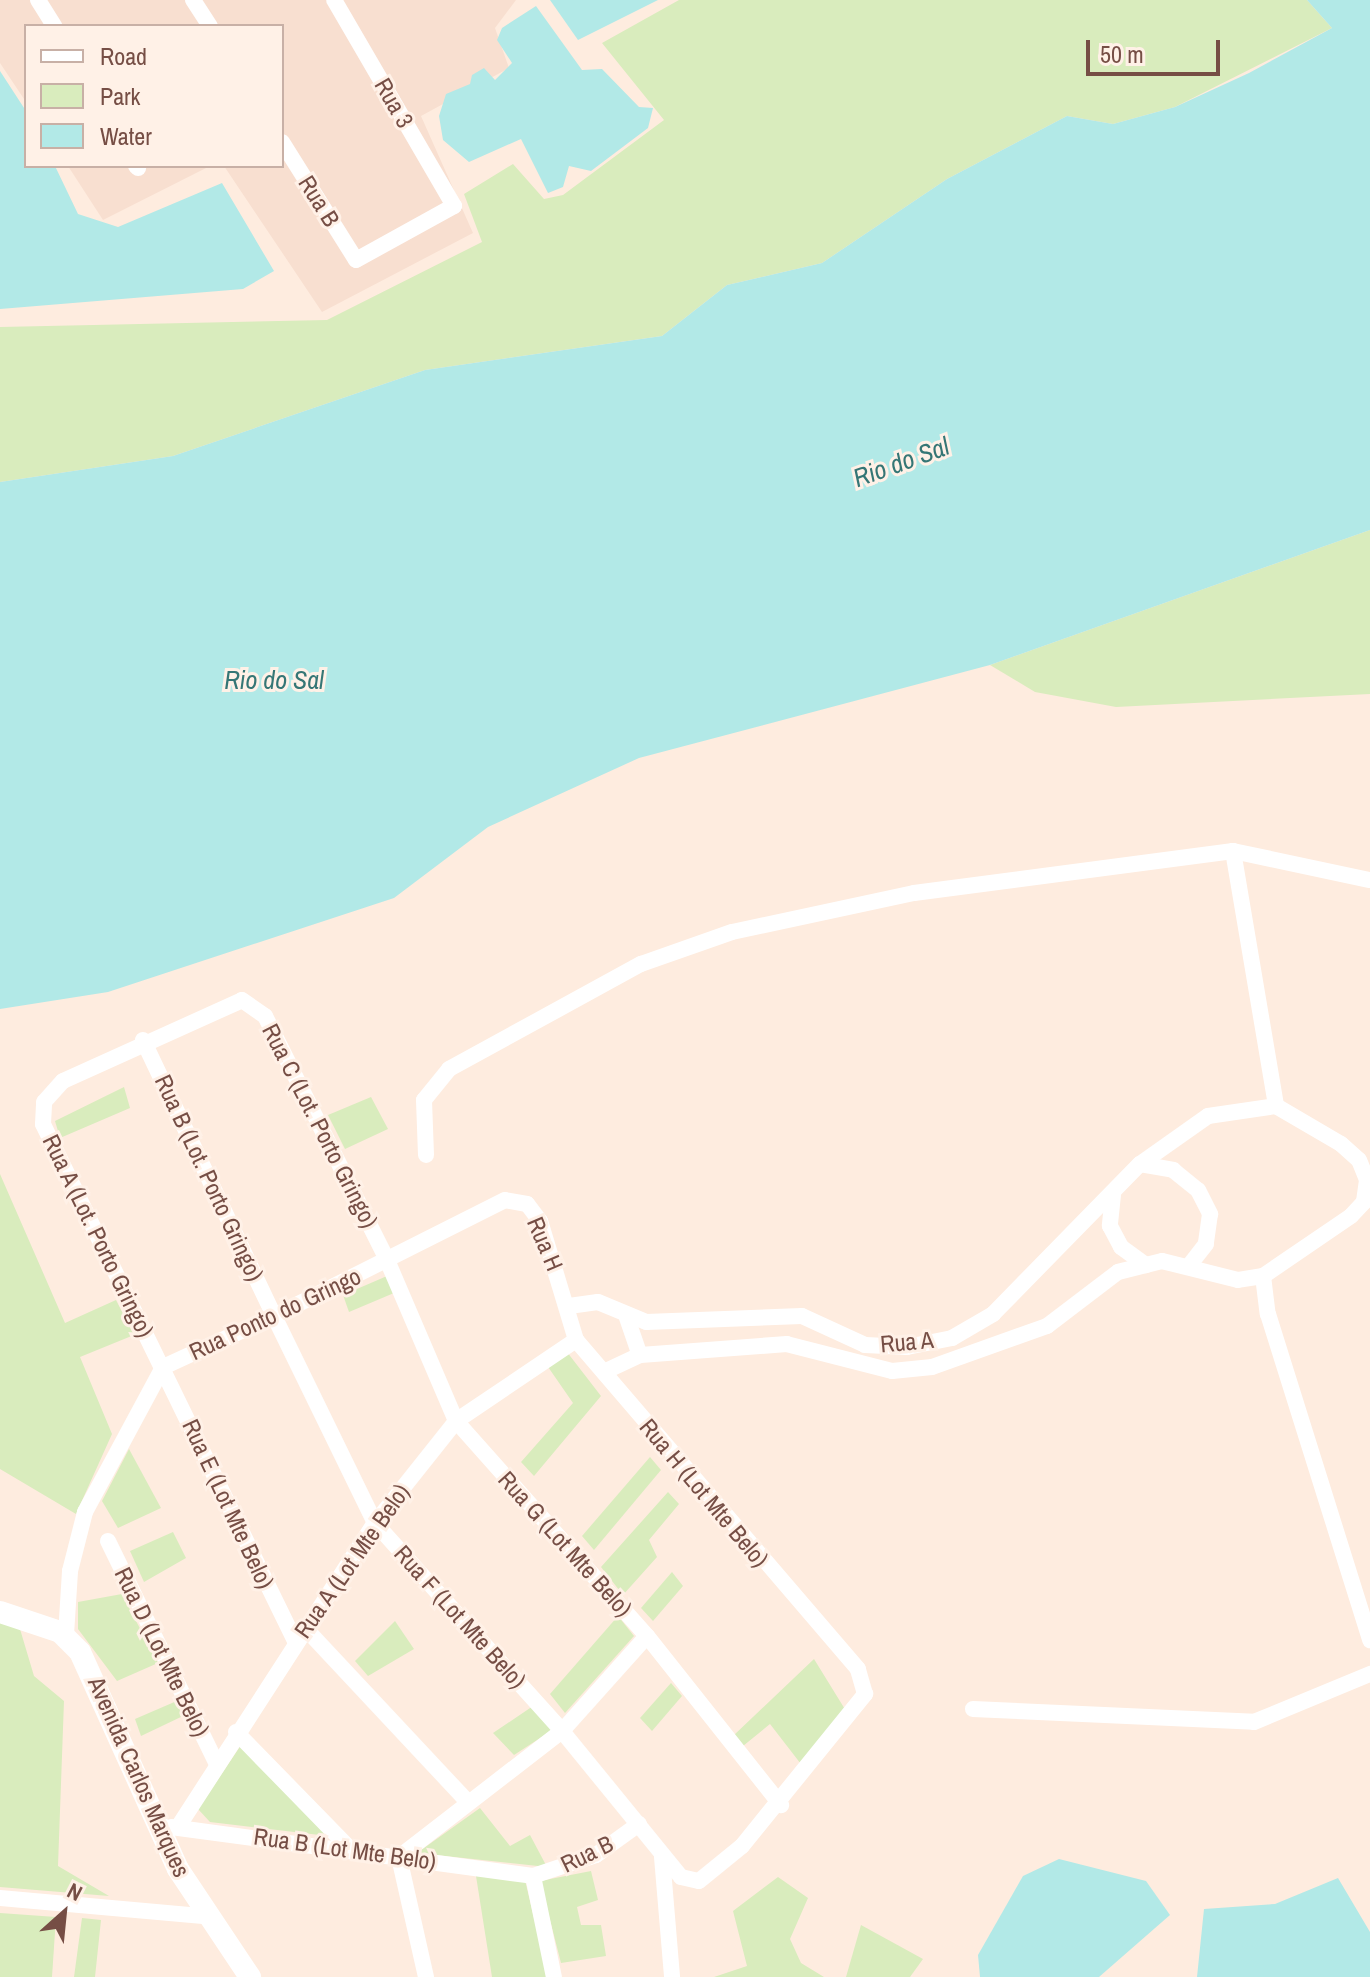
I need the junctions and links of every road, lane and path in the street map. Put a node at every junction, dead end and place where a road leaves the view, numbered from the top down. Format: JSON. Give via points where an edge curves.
{"nodes":[{"id":1,"x":38,"y":0,"type":"edge"},
{"id":2,"x":334,"y":0,"type":"edge"},
{"id":3,"x":200,"y":2,"type":"edge"},
{"id":4,"x":53,"y":24,"type":"edge"},
{"id":5,"x":209,"y":24,"type":"edge"},
{"id":6,"x":284,"y":145,"type":"edge"},
{"id":7,"x":356,"y":260,"type":"joint"},
{"id":8,"x":1233,"y":851,"type":"junction"},
{"id":9,"x":1370,"y":880,"type":"edge"},
{"id":10,"x":143,"y":1040,"type":"junction"},
{"id":11,"x":1276,"y":1106,"type":"junction"},
{"id":12,"x":426,"y":1155,"type":"dead end"},
{"id":13,"x":1140,"y":1164,"type":"junction"},
{"id":14,"x":1113,"y":1195,"type":"junction"},
{"id":15,"x":505,"y":1200,"type":"joint"},
{"id":16,"x":1110,"y":1226,"type":"junction"},
{"id":17,"x":1075,"y":1233,"type":"junction"},
{"id":18,"x":1121,"y":1247,"type":"junction"},
{"id":19,"x":387,"y":1260,"type":"junction"},
{"id":20,"x":1146,"y":1265,"type":"junction"},
{"id":21,"x":1188,"y":1267,"type":"junction"},
{"id":22,"x":1118,"y":1272,"type":"junction"},
{"id":23,"x":1263,"y":1276,"type":"junction"},
{"id":24,"x":569,"y":1306,"type":"junction"},
{"id":25,"x":274,"y":1316,"type":"junction"},
{"id":26,"x":627,"y":1318,"type":"junction"},
{"id":27,"x":576,"y":1340,"type":"junction"},
{"id":28,"x":640,"y":1355,"type":"junction"},
{"id":29,"x":163,"y":1367,"type":"junction"},
{"id":30,"x":604,"y":1372,"type":"junction"},
{"id":31,"x":456,"y":1421,"type":"junction"},
{"id":32,"x":375,"y":1523,"type":"junction"},
{"id":33,"x":108,"y":1541,"type":"dead end"},
{"id":34,"x":0,"y":1612,"type":"edge"},
{"id":35,"x":300,"y":1634,"type":"junction"},
{"id":36,"x":66,"y":1635,"type":"junction"},
{"id":37,"x":647,"y":1636,"type":"junction"},
{"id":38,"x":1370,"y":1640,"type":"edge"},
{"id":39,"x":1370,"y":1674,"type":"edge"},
{"id":40,"x":973,"y":1709,"type":"dead end"},
{"id":41,"x":562,"y":1731,"type":"junction"},
{"id":42,"x":236,"y":1732,"type":"junction"},
{"id":43,"x":216,"y":1762,"type":"junction"},
{"id":44,"x":466,"y":1800,"type":"junction"},
{"id":45,"x":781,"y":1805,"type":"junction"},
{"id":46,"x":639,"y":1824,"type":"junction"},
{"id":47,"x":168,"y":1826,"type":"junction"},
{"id":48,"x":351,"y":1850,"type":"junction"},
{"id":49,"x":399,"y":1857,"type":"junction"},
{"id":50,"x":662,"y":1857,"type":"junction"},
{"id":51,"x":533,"y":1876,"type":"junction"},
{"id":52,"x":0,"y":1898,"type":"edge"},
{"id":53,"x":203,"y":1916,"type":"junction"},
{"id":54,"x":250,"y":1977,"type":"edge"},
{"id":55,"x":426,"y":1977,"type":"edge"},
{"id":56,"x":554,"y":1977,"type":"edge"},
{"id":57,"x":672,"y":1977,"type":"edge"}],
"edges":[{"from":1,"to":4,"type":"street"},
{"from":2,"to":7,"type":"street","name":"Rua 3","via":[[454,206]]},
{"from":3,"to":5,"type":"street"},
{"from":6,"to":7,"type":"street","name":"Rua B"},
{"from":8,"to":9,"type":"street"},
{"from":8,"to":11,"type":"street"},
{"from":8,"to":12,"type":"street","via":[[914,893],[732,932],[641,964],[449,1069],[424,1100]]},
{"from":10,"to":19,"type":"street","name":"Rua C (Lot. Porto Gringo)","via":[[245,1001],[265,1016]]},
{"from":10,"to":25,"type":"street","name":"Rua B (Lot. Porto Gringo)"},
{"from":10,"to":29,"type":"street","name":"Rua A (Lot. Porto Gringo)","via":[[63,1081],[44,1102],[48,1137]]},
{"from":11,"to":13,"type":"street","name":"Rua A","via":[[1208,1116]]},
{"from":11,"to":23,"type":"street","via":[[1341,1144],[1359,1160],[1367,1180],[1364,1202],[1351,1216]]},
{"from":13,"to":14,"type":"street","name":"Rua A"},
{"from":13,"to":21,"type":"street","via":[[1173,1170],[1198,1190],[1210,1214],[1206,1244]]},
{"from":14,"to":16,"type":"street"},
{"from":14,"to":17,"type":"street","name":"Rua A"},
{"from":15,"to":19,"type":"street","name":"Rua Ponto do Gringo"},
{"from":15,"to":24,"type":"street","name":"Rua H","via":[[527,1204],[540,1221]]},
{"from":16,"to":17,"type":"street"},
{"from":16,"to":18,"type":"street"},
{"from":17,"to":26,"type":"street","name":"Rua A","via":[[993,1314],[952,1338],[907,1347],[865,1345],[802,1316]]},
{"from":18,"to":20,"type":"street"},
{"from":18,"to":22,"type":"street"},
{"from":19,"to":25,"type":"street","name":"Rua Ponto do Gringo"},
{"from":19,"to":31,"type":"street","name":"Rua G (Lot Mte Belo)"},
{"from":20,"to":21,"type":"street","name":"Rua A"},
{"from":20,"to":22,"type":"street","name":"Rua A"},
{"from":21,"to":23,"type":"street","name":"Rua A","via":[[1238,1280]]},
{"from":22,"to":28,"type":"street","name":"Rua A","via":[[1047,1326],[932,1367],[892,1371],[787,1344]]},
{"from":23,"to":38,"type":"street","via":[[1268,1314]]},
{"from":24,"to":26,"type":"street","name":"Rua A","via":[[598,1302]]},
{"from":24,"to":27,"type":"street","name":"Rua H (Lot Mte Belo)"},
{"from":25,"to":29,"type":"street","name":"Rua Ponto do Gringo"},
{"from":25,"to":32,"type":"street","name":"Rua F (Lot Mte Belo)"},
{"from":26,"to":28,"type":"street"},
{"from":27,"to":30,"type":"street","name":"Rua H (Lot Mte Belo)"},
{"from":27,"to":31,"type":"street","name":"Rua A (Lot Mte Belo)"},
{"from":28,"to":30,"type":"street","name":"Rua A"},
{"from":29,"to":35,"type":"street","name":"Rua E (Lot Mte Belo)"},
{"from":29,"to":36,"type":"street","via":[[85,1512],[70,1571]]},
{"from":30,"to":45,"type":"street","name":"Rua H (Lot Mte Belo)","via":[[866,1683],[863,1698]]},
{"from":31,"to":32,"type":"street","name":"Rua A (Lot Mte Belo)"},
{"from":31,"to":37,"type":"street","name":"Rua G (Lot Mte Belo)"},
{"from":32,"to":35,"type":"street","name":"Rua A (Lot Mte Belo)"},
{"from":32,"to":41,"type":"street","name":"Rua F (Lot Mte Belo)"},
{"from":33,"to":43,"type":"street","name":"Rua D (Lot Mte Belo)"},
{"from":34,"to":36,"type":"street"},
{"from":35,"to":42,"type":"street","name":"Rua A (Lot Mte Belo)"},
{"from":35,"to":44,"type":"street","name":"Rua E (Lot Mte Belo)"},
{"from":36,"to":47,"type":"street","name":"Avenida Carlos Marques","via":[[105,1693]]},
{"from":37,"to":41,"type":"street"},
{"from":37,"to":45,"type":"street","name":"Rua G (Lot Mte Belo)"},
{"from":39,"to":40,"type":"street","via":[[1254,1722]]},
{"from":41,"to":44,"type":"street"},
{"from":41,"to":46,"type":"street","name":"Rua F (Lot Mte Belo)"},
{"from":42,"to":43,"type":"street","name":"Rua A (Lot Mte Belo)"},
{"from":42,"to":48,"type":"street"},
{"from":43,"to":47,"type":"street","name":"Rua A (Lot Mte Belo)"},
{"from":44,"to":49,"type":"street"},
{"from":45,"to":50,"type":"street","name":"Rua F (Lot Mte Belo)","via":[[693,1883]]},
{"from":46,"to":50,"type":"street","name":"Rua F (Lot Mte Belo)"},
{"from":46,"to":51,"type":"street","name":"Rua B","via":[[596,1855]]},
{"from":47,"to":48,"type":"street","name":"Rua B (Lot Mte Belo)"},
{"from":47,"to":53,"type":"street","name":"Avenida Carlos Marques"},
{"from":48,"to":49,"type":"street","name":"Rua B (Lot Mte Belo)"},
{"from":49,"to":51,"type":"street","name":"Rua B (Lot Mte Belo)"},
{"from":49,"to":55,"type":"street"},
{"from":50,"to":57,"type":"street"},
{"from":51,"to":56,"type":"street"},
{"from":52,"to":53,"type":"street"},
{"from":53,"to":54,"type":"street","name":"Avenida Carlos Marques"}]}
